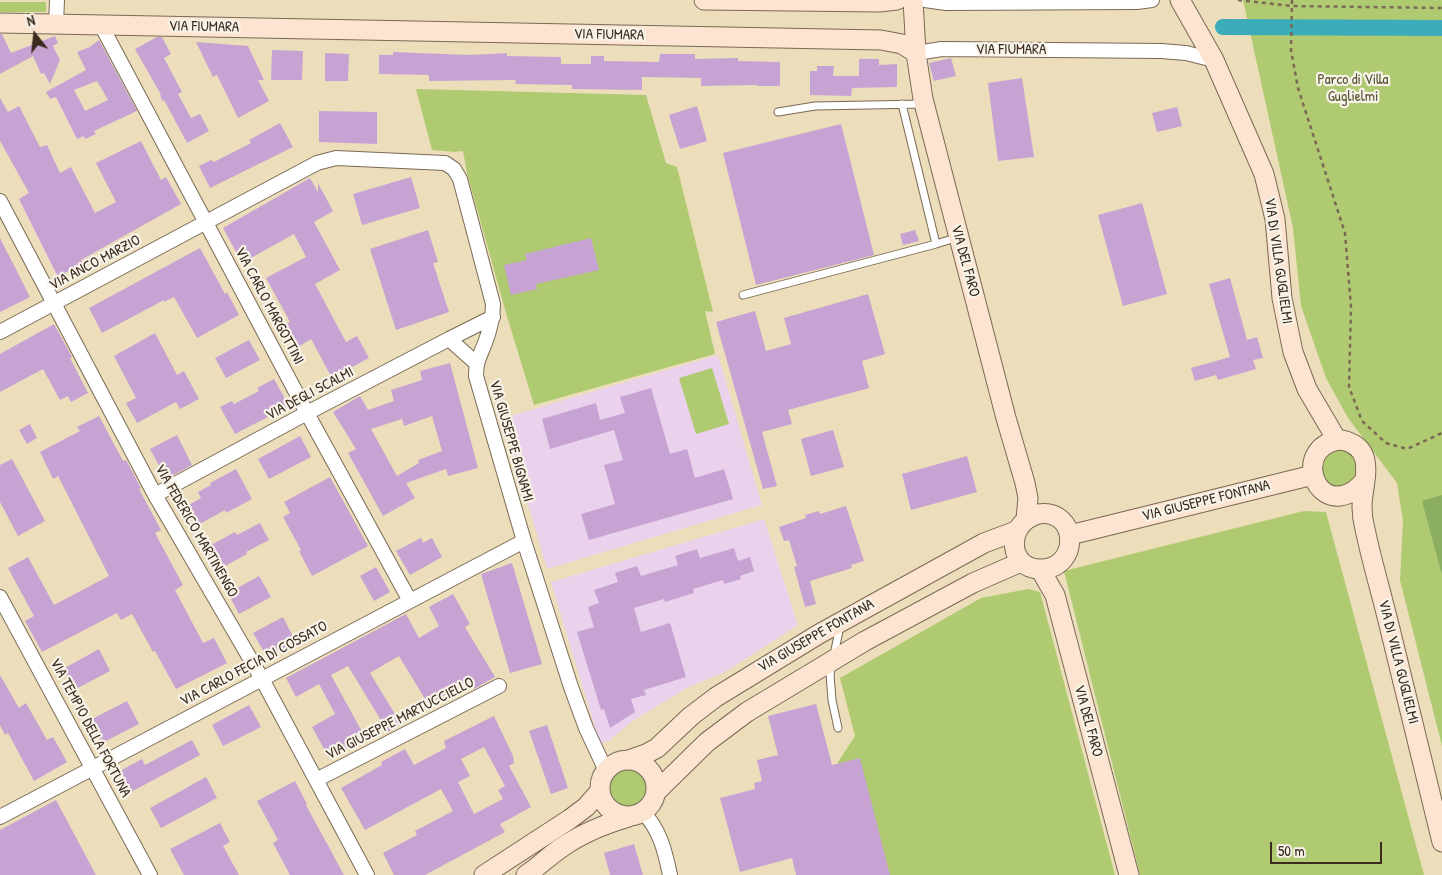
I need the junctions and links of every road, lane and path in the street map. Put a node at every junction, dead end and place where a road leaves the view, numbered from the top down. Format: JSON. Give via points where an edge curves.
{"nodes":[{"id":1,"x":57,"y":0,"type":"edge"},
{"id":2,"x":704,"y":0,"type":"edge"},
{"id":3,"x":896,"y":0,"type":"edge"},
{"id":4,"x":913,"y":0,"type":"edge"},
{"id":5,"x":925,"y":0,"type":"edge"},
{"id":6,"x":1152,"y":0,"type":"edge"},
{"id":7,"x":1180,"y":0,"type":"edge"},
{"id":8,"x":1238,"y":0,"type":"edge"},
{"id":9,"x":1292,"y":0,"type":"edge"},
{"id":10,"x":1292,"y":6,"type":"junction"},
{"id":11,"x":1442,"y":8,"type":"edge"},
{"id":12,"x":0,"y":23,"type":"edge"},
{"id":13,"x":56,"y":24,"type":"junction"},
{"id":14,"x":101,"y":25,"type":"junction"},
{"id":15,"x":916,"y":53,"type":"junction"},
{"id":16,"x":1214,"y":60,"type":"junction"},
{"id":17,"x":902,"y":104,"type":"junction"},
{"id":18,"x":924,"y":104,"type":"junction"},
{"id":19,"x":778,"y":112,"type":"dead end"},
{"id":20,"x":0,"y":202,"type":"edge"},
{"id":21,"x":206,"y":222,"type":"junction"},
{"id":22,"x":959,"y":238,"type":"junction"},
{"id":23,"x":936,"y":244,"type":"junction"},
{"id":24,"x":743,"y":295,"type":"dead end"},
{"id":25,"x":54,"y":303,"type":"junction"},
{"id":26,"x":493,"y":317,"type":"junction"},
{"id":27,"x":0,"y":332,"type":"edge"},
{"id":28,"x":449,"y":339,"type":"junction"},
{"id":29,"x":476,"y":363,"type":"junction"},
{"id":30,"x":307,"y":413,"type":"junction"},
{"id":31,"x":1442,"y":433,"type":"edge"},
{"id":32,"x":1337,"y":440,"type":"junction"},
{"id":33,"x":1313,"y":475,"type":"junction"},
{"id":34,"x":1365,"y":480,"type":"junction"},
{"id":35,"x":155,"y":495,"type":"junction"},
{"id":36,"x":1021,"y":525,"type":"junction"},
{"id":37,"x":1070,"y":535,"type":"junction"},
{"id":38,"x":524,"y":540,"type":"junction"},
{"id":39,"x":1021,"y":562,"type":"junction"},
{"id":40,"x":1040,"y":569,"type":"junction"},
{"id":41,"x":0,"y":597,"type":"edge"},
{"id":42,"x":410,"y":600,"type":"junction"},
{"id":43,"x":842,"y":620,"type":"junction"},
{"id":44,"x":832,"y":660,"type":"junction"},
{"id":45,"x":262,"y":679,"type":"junction"},
{"id":46,"x":499,"y":686,"type":"dead end"},
{"id":47,"x":838,"y":728,"type":"dead end"},
{"id":48,"x":628,"y":760,"type":"junction"},
{"id":49,"x":93,"y":768,"type":"junction"},
{"id":50,"x":606,"y":771,"type":"junction"},
{"id":51,"x":316,"y":780,"type":"junction"},
{"id":52,"x":600,"y":791,"type":"junction"},
{"id":53,"x":656,"y":792,"type":"junction"},
{"id":54,"x":636,"y":814,"type":"junction"},
{"id":55,"x":0,"y":817,"type":"edge"},
{"id":56,"x":1442,"y":842,"type":"edge"},
{"id":57,"x":522,"y":850,"type":"junction"},
{"id":58,"x":530,"y":874,"type":"edge"},
{"id":59,"x":150,"y":875,"type":"edge"},
{"id":60,"x":367,"y":875,"type":"edge"},
{"id":61,"x":484,"y":875,"type":"edge"},
{"id":62,"x":670,"y":875,"type":"edge"},
{"id":63,"x":1129,"y":875,"type":"edge"}],
"edges":[{"from":1,"to":13,"type":"street"},
{"from":2,"to":3,"type":"street"},
{"from":4,"to":15,"type":"street","name":"VIA DEL FARO"},
{"from":5,"to":6,"type":"street","via":[[946,3]]},
{"from":7,"to":16,"type":"street","name":"VIA DI VILLA GUGLIELMI"},
{"from":8,"to":10,"type":"path"},
{"from":9,"to":10,"type":"path"},
{"from":10,"to":11,"type":"path"},
{"from":10,"to":31,"type":"path","via":[[1291,50],[1298,88],[1345,233],[1351,307],[1349,387],[1362,421],[1386,443],[1407,449]]},
{"from":12,"to":13,"type":"street","name":"VIA FIUMARA"},
{"from":13,"to":14,"type":"street","name":"VIA FIUMARA"},
{"from":14,"to":15,"type":"street","name":"VIA FIUMARA","via":[[881,40],[902,44]]},
{"from":14,"to":21,"type":"street","name":"VIA CARLO MARGOTTINI"},
{"from":15,"to":16,"type":"street","name":"VIA FIUMARA","via":[[942,49],[1161,51]]},
{"from":15,"to":18,"type":"street","name":"VIA DEL FARO"},
{"from":16,"to":32,"type":"street","name":"VIA DI VILLA GUGLIELMI","via":[[1257,156],[1269,192],[1284,309],[1293,352],[1307,389]]},
{"from":17,"to":18,"type":"lane"},
{"from":17,"to":19,"type":"lane","via":[[814,106]]},
{"from":17,"to":23,"type":"lane"},
{"from":18,"to":22,"type":"street","name":"VIA DEL FARO"},
{"from":20,"to":25,"type":"street","name":"VIA FEDERICO MARTINENGO"},
{"from":21,"to":25,"type":"street","name":"VIA ANCO MARZIO"},
{"from":21,"to":26,"type":"street","name":"VIA GIUSEPPE BIGNAMI","via":[[326,160],[445,163],[460,179],[493,304]]},
{"from":21,"to":30,"type":"street","name":"VIA CARLO MARGOTTINI"},
{"from":22,"to":23,"type":"lane"},
{"from":22,"to":36,"type":"street","name":"VIA DEL FARO","via":[[1025,483],[1028,498]]},
{"from":23,"to":24,"type":"lane"},
{"from":25,"to":27,"type":"street","name":"VIA ANCO MARZIO"},
{"from":25,"to":35,"type":"street","name":"VIA FEDERICO MARTINENGO"},
{"from":26,"to":28,"type":"street","name":"VIA DEGLI SCALMI"},
{"from":26,"to":29,"type":"street","name":"VIA GIUSEPPE BIGNAMI"},
{"from":28,"to":29,"type":"street"},
{"from":28,"to":30,"type":"street","name":"VIA DEGLI SCALMI"},
{"from":29,"to":38,"type":"street","name":"VIA GIUSEPPE BIGNAMI","via":[[476,376]]},
{"from":30,"to":35,"type":"street","name":"VIA DEGLI SCALMI"},
{"from":30,"to":42,"type":"street","name":"VIA CARLO MARGOTTINI"},
{"from":32,"to":33,"type":"street","via":[[1317,453],[1312,465]]},
{"from":32,"to":34,"type":"street","via":[[1347,441],[1359,449],[1366,461]]},
{"from":33,"to":34,"type":"street","via":[[1322,490],[1337,496],[1351,493]]},
{"from":33,"to":37,"type":"street","name":"VIA GIUSEPPE FONTANA"},
{"from":34,"to":56,"type":"street","name":"VIA DI VILLA GUGLIELMI","via":[[1364,528]]},
{"from":35,"to":45,"type":"street","name":"VIA FEDERICO MARTINENGO"},
{"from":36,"to":37,"type":"street","via":[[1043,514],[1053,515],[1064,522]]},
{"from":36,"to":39,"type":"street","via":[[1014,543]]},
{"from":36,"to":43,"type":"street","name":"VIA GIUSEPPE FONTANA"},
{"from":37,"to":40,"type":"street","via":[[1069,551],[1064,560],[1056,566]]},
{"from":38,"to":42,"type":"street","name":"VIA CARLO FECIA DI COSSATO"},
{"from":38,"to":50,"type":"street","name":"VIA GIUSEPPE BIGNAMI","via":[[576,702]]},
{"from":39,"to":40,"type":"street"},
{"from":39,"to":44,"type":"street","name":"VIA GIUSEPPE FONTANA","via":[[973,583]]},
{"from":40,"to":63,"type":"street","name":"VIA DEL FARO","via":[[1055,595]]},
{"from":41,"to":49,"type":"street","name":"VIA TEMPIO DELLA FORTUNA"},
{"from":42,"to":45,"type":"street","name":"VIA CARLO FECIA DI COSSATO"},
{"from":43,"to":44,"type":"lane"},
{"from":43,"to":48,"type":"street","name":"VIA GIUSEPPE FONTANA","via":[[716,697],[690,716],[657,748]]},
{"from":44,"to":47,"type":"lane","via":[[830,690]]},
{"from":44,"to":53,"type":"street","name":"VIA GIUSEPPE FONTANA","via":[[723,729]]},
{"from":45,"to":49,"type":"street","name":"VIA CARLO FECIA DI COSSATO"},
{"from":45,"to":51,"type":"street","name":"VIA FEDERICO MARTINENGO"},
{"from":46,"to":51,"type":"street","name":"VIA GIUSEPPE MARTUCCIELLO"},
{"from":48,"to":50,"type":"street","via":[[620,761]]},
{"from":48,"to":53,"type":"street","via":[[646,767],[656,783]]},
{"from":49,"to":55,"type":"street","name":"VIA CARLO FECIA DI COSSATO"},
{"from":49,"to":59,"type":"street","name":"VIA TEMPIO DELLA FORTUNA"},
{"from":50,"to":52,"type":"street"},
{"from":51,"to":60,"type":"street","name":"VIA FEDERICO MARTINENGO"},
{"from":52,"to":54,"type":"street","via":[[606,807],[613,812]]},
{"from":52,"to":57,"type":"street","via":[[578,813]]},
{"from":53,"to":54,"type":"street","via":[[649,807]]},
{"from":54,"to":58,"type":"street","via":[[579,836]]},
{"from":54,"to":62,"type":"street","via":[[651,821],[660,836]]},
{"from":57,"to":58,"type":"street"},
{"from":57,"to":61,"type":"street"}]}
